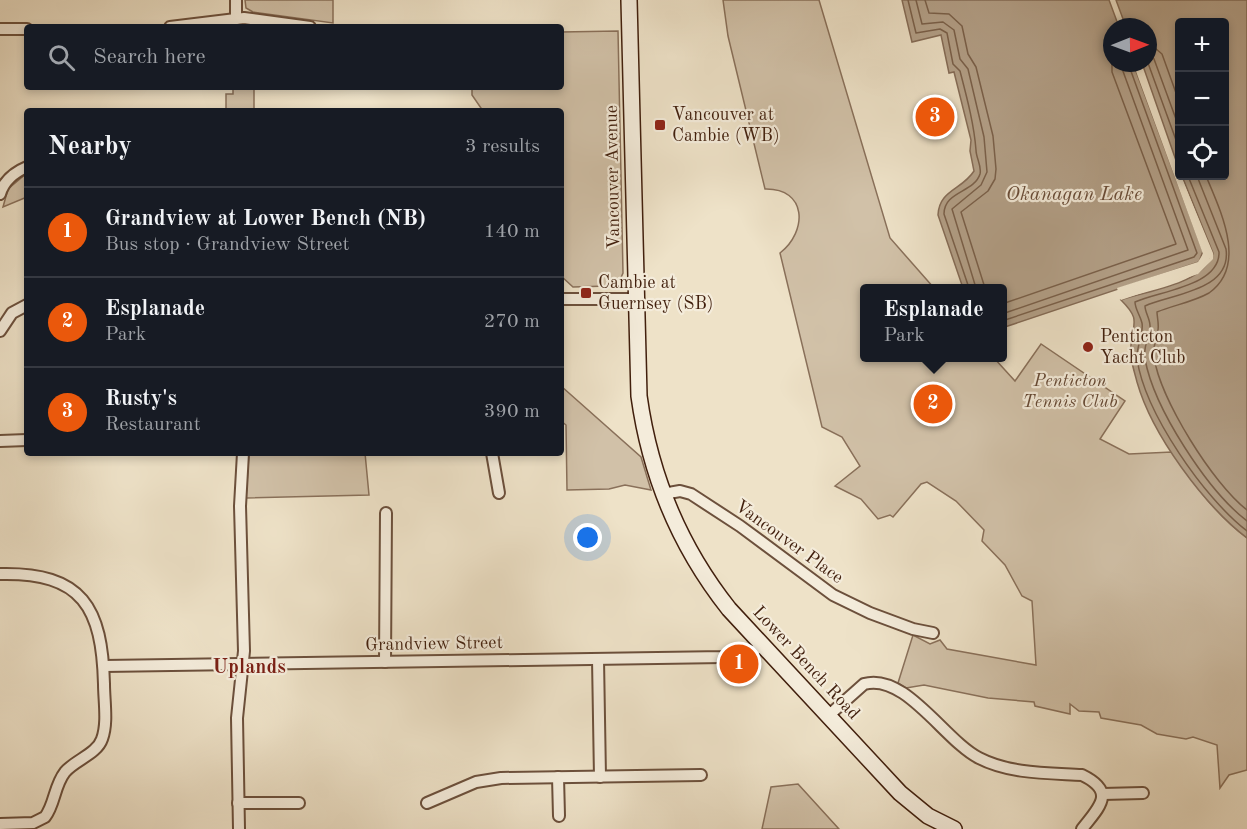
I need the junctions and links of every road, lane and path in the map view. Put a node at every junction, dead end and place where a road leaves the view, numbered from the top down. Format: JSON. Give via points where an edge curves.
{"nodes":[{"id":1,"x":236,"y":0,"type":"edge"},
{"id":2,"x":629,"y":0,"type":"edge"},
{"id":3,"x":236,"y":19,"type":"junction"},
{"id":4,"x":195,"y":24,"type":"edge"},
{"id":5,"x":282,"y":24,"type":"edge"},
{"id":6,"x":0,"y":29,"type":"edge"},
{"id":7,"x":24,"y":29,"type":"edge"},
{"id":8,"x":24,"y":169,"type":"edge"},
{"id":9,"x":1,"y":189,"type":"edge"},
{"id":10,"x":564,"y":299,"type":"edge"},
{"id":11,"x":635,"y":299,"type":"junction"},
{"id":12,"x":24,"y":307,"type":"edge"},
{"id":13,"x":0,"y":331,"type":"edge"},
{"id":14,"x":24,"y":440,"type":"edge"},
{"id":15,"x":0,"y":441,"type":"edge"},
{"id":16,"x":243,"y":456,"type":"edge"},
{"id":17,"x":493,"y":456,"type":"edge"},
{"id":18,"x":499,"y":493,"type":"dead end"},
{"id":19,"x":663,"y":494,"type":"junction"},
{"id":20,"x":386,"y":513,"type":"dead end"},
{"id":21,"x":0,"y":574,"type":"edge"},
{"id":22,"x":933,"y":633,"type":"dead end"},
{"id":23,"x":762,"y":645,"type":"junction"},
{"id":24,"x":598,"y":659,"type":"junction"},
{"id":25,"x":385,"y":662,"type":"junction"},
{"id":26,"x":243,"y":663,"type":"junction"},
{"id":27,"x":104,"y":666,"type":"junction"},
{"id":28,"x":828,"y":716,"type":"junction"},
{"id":29,"x":701,"y":775,"type":"dead end"},
{"id":30,"x":558,"y":777,"type":"junction"},
{"id":31,"x":600,"y":777,"type":"junction"},
{"id":32,"x":1143,"y":793,"type":"dead end"},
{"id":33,"x":1103,"y":794,"type":"junction"},
{"id":34,"x":299,"y":803,"type":"dead end"},
{"id":35,"x":427,"y":803,"type":"dead end"},
{"id":36,"x":238,"y":804,"type":"junction"},
{"id":37,"x":559,"y":816,"type":"dead end"},
{"id":38,"x":0,"y":824,"type":"edge"},
{"id":39,"x":239,"y":829,"type":"edge"},
{"id":40,"x":954,"y":829,"type":"edge"},
{"id":41,"x":1082,"y":829,"type":"edge"}],
"edges":[{"from":1,"to":3,"type":"street"},
{"from":2,"to":11,"type":"street","name":"Vancouver Avenue"},
{"from":3,"to":4,"type":"street"},
{"from":3,"to":5,"type":"street"},
{"from":6,"to":7,"type":"street"},
{"from":8,"to":9,"type":"street"},
{"from":10,"to":11,"type":"street"},
{"from":11,"to":19,"type":"street","name":"Vancouver Avenue","via":[[644,432]]},
{"from":12,"to":13,"type":"street","via":[[12,313]]},
{"from":14,"to":15,"type":"street"},
{"from":16,"to":26,"type":"street"},
{"from":17,"to":18,"type":"street"},
{"from":19,"to":22,"type":"street","name":"Vancouver Place","via":[[691,494],[833,595],[870,613]]},
{"from":19,"to":23,"type":"street","name":"Lower Bench Road","via":[[700,569]]},
{"from":20,"to":25,"type":"street"},
{"from":21,"to":27,"type":"street","via":[[47,579],[82,599],[98,626]]},
{"from":23,"to":24,"type":"street","name":"Grandview Street","via":[[750,654],[724,657]]},
{"from":23,"to":28,"type":"street","name":"Lower Bench Road"},
{"from":24,"to":25,"type":"street","name":"Grandview Street"},
{"from":24,"to":31,"type":"street"},
{"from":25,"to":26,"type":"street","name":"Grandview Street"},
{"from":26,"to":27,"type":"street","name":"Grandview Street"},
{"from":26,"to":36,"type":"street","via":[[237,718]]},
{"from":27,"to":38,"type":"street","via":[[105,728],[101,742],[65,772],[53,792],[48,813],[40,822]]},
{"from":28,"to":33,"type":"street","via":[[864,684],[883,684],[909,698],[980,759],[1014,770],[1082,775],[1100,787]]},
{"from":28,"to":40,"type":"street","name":"Lower Bench Road","via":[[915,806]]},
{"from":29,"to":31,"type":"street"},
{"from":30,"to":31,"type":"street"},
{"from":30,"to":35,"type":"street","via":[[489,779]]},
{"from":30,"to":37,"type":"street"},
{"from":32,"to":33,"type":"street"},
{"from":33,"to":41,"type":"street","via":[[1101,804]]},
{"from":34,"to":36,"type":"street"},
{"from":36,"to":39,"type":"street"}]}
